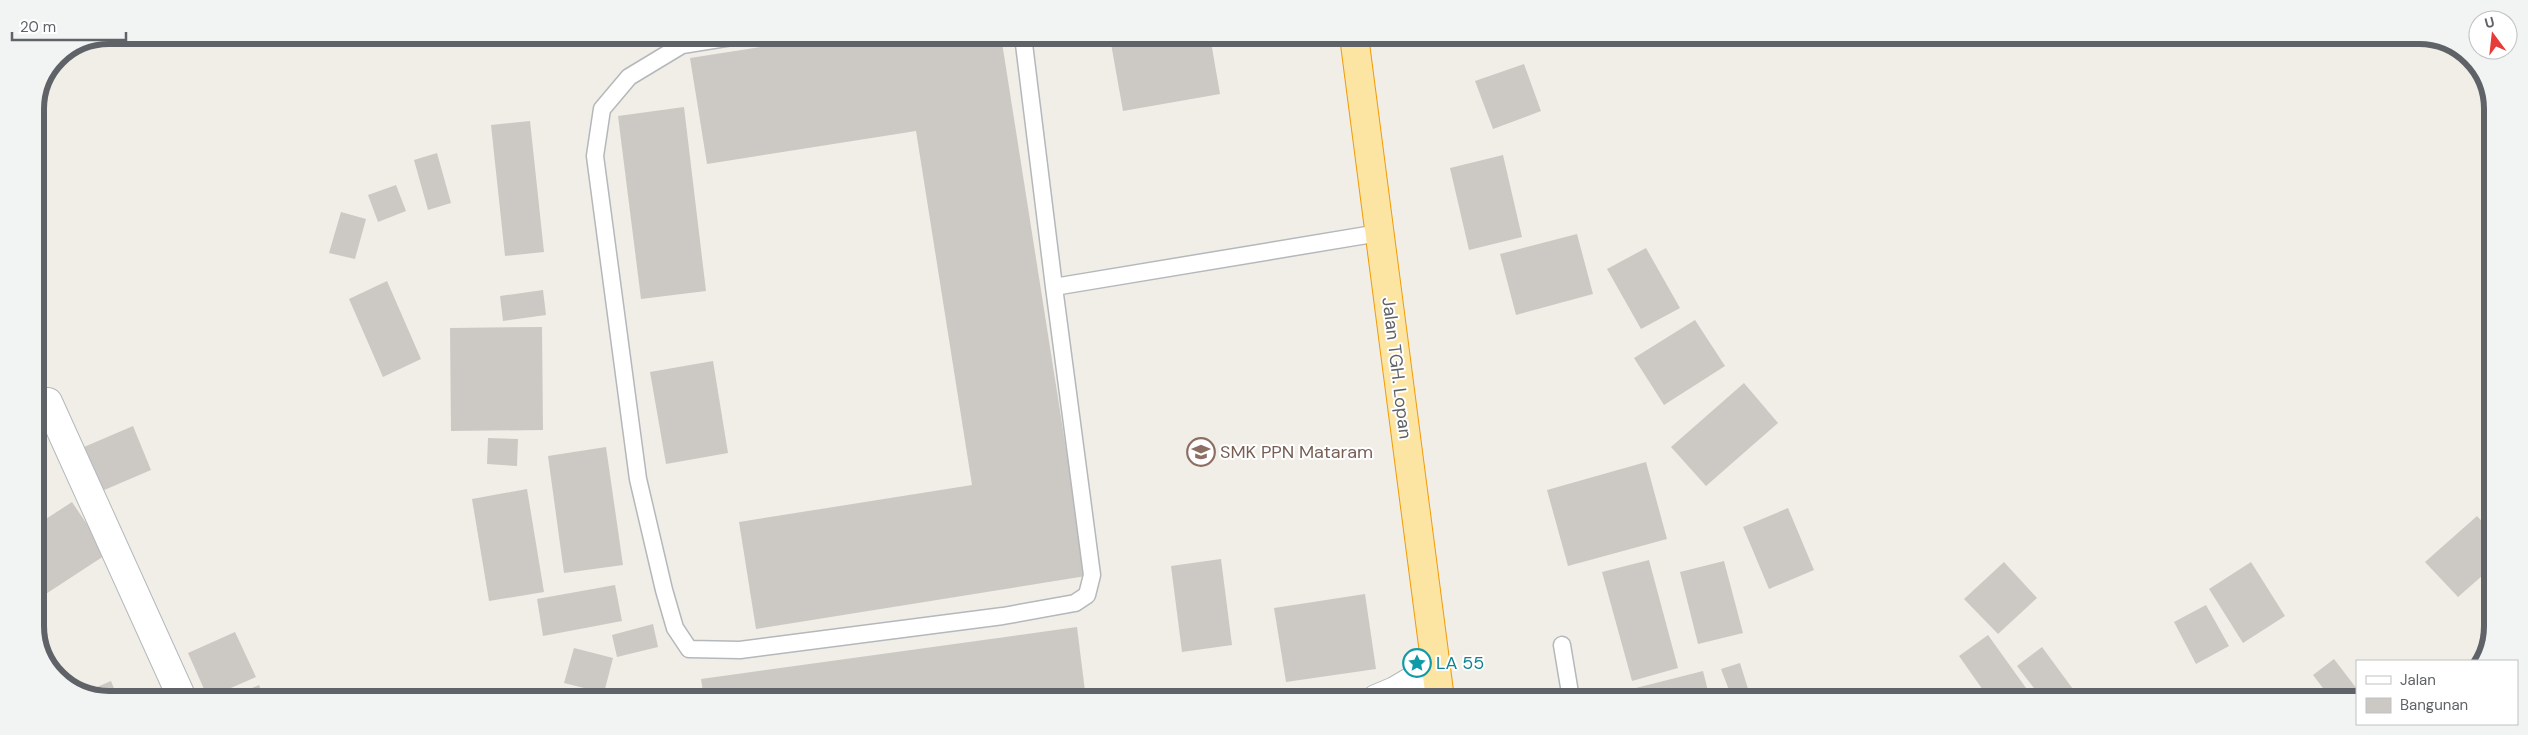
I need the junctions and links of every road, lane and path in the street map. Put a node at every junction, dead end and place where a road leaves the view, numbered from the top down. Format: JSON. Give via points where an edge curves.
{"nodes":[{"id":1,"x":688,"y":44,"type":"edge"},
{"id":2,"x":1024,"y":44,"type":"edge"},
{"id":3,"x":1355,"y":44,"type":"edge"},
{"id":4,"x":1379,"y":233,"type":"junction"},
{"id":5,"x":1054,"y":287,"type":"junction"},
{"id":6,"x":48,"y":402,"type":"dead end"},
{"id":7,"x":1562,"y":645,"type":"dead end"},
{"id":8,"x":1434,"y":668,"type":"junction"},
{"id":9,"x":179,"y":691,"type":"edge"},
{"id":10,"x":1395,"y":691,"type":"edge"},
{"id":11,"x":1438,"y":691,"type":"edge"},
{"id":12,"x":1570,"y":691,"type":"edge"}],
"edges":[{"from":1,"to":5,"type":"lane","via":[[629,77],[602,109],[596,156],[638,479],[675,628],[689,649],[740,650],[1003,616],[1075,603],[1087,595],[1092,575]]},
{"from":2,"to":5,"type":"lane"},
{"from":3,"to":4,"type":"highway","name":"Jalan TGH. Lopan"},
{"from":4,"to":5,"type":"lane"},
{"from":4,"to":8,"type":"highway","name":"Jalan TGH. Lopan"},
{"from":6,"to":9,"type":"street"},
{"from":7,"to":12,"type":"lane"},
{"from":8,"to":10,"type":"street"},
{"from":8,"to":11,"type":"highway","name":"Jalan TGH. Lopan"}]}
